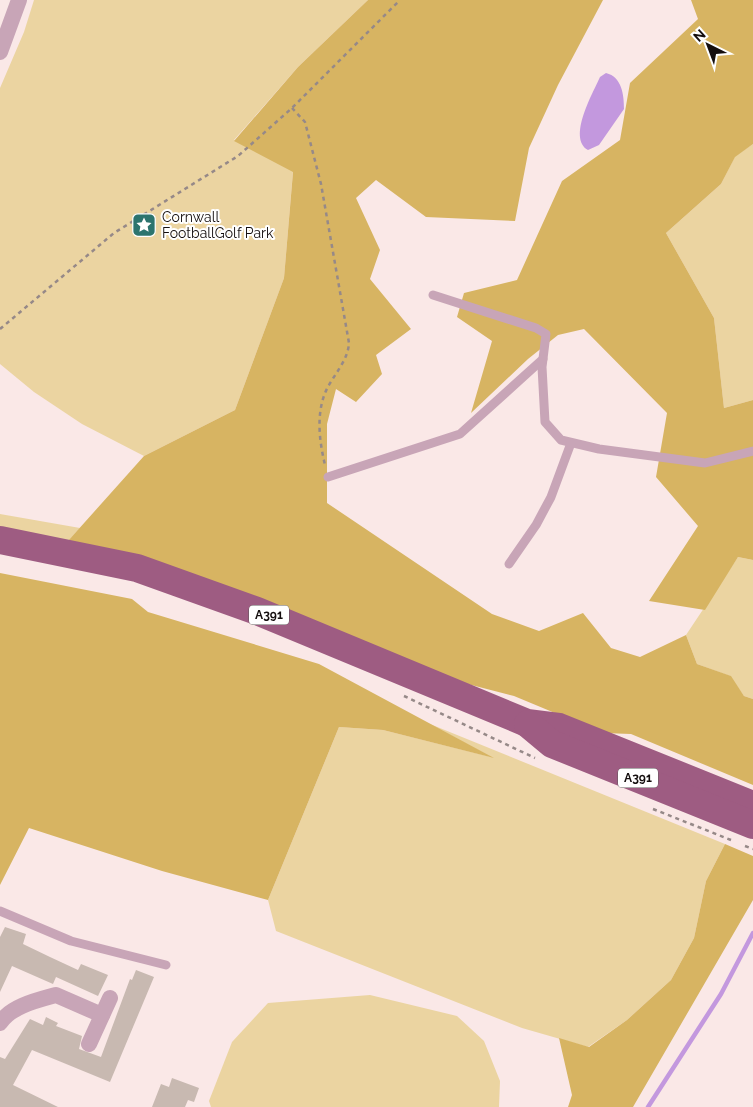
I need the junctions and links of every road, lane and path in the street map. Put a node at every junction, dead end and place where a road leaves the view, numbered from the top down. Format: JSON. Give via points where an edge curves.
{"nodes":[{"id":1,"x":19,"y":0,"type":"edge"},
{"id":2,"x":400,"y":0,"type":"edge"},
{"id":3,"x":0,"y":52,"type":"edge"},
{"id":4,"x":292,"y":108,"type":"junction"},
{"id":5,"x":433,"y":295,"type":"dead end"},
{"id":6,"x":0,"y":329,"type":"edge"},
{"id":7,"x":542,"y":359,"type":"junction"},
{"id":8,"x":571,"y":443,"type":"junction"},
{"id":9,"x":753,"y":451,"type":"edge"},
{"id":10,"x":328,"y":476,"type":"joint"},
{"id":11,"x":0,"y":540,"type":"edge"},
{"id":12,"x":509,"y":564,"type":"dead end"},
{"id":13,"x":402,"y":695,"type":"dead end"},
{"id":14,"x":527,"y":723,"type":"junction"},
{"id":15,"x":535,"y":758,"type":"dead end"},
{"id":16,"x":753,"y":805,"type":"edge"},
{"id":17,"x":651,"y":808,"type":"dead end"},
{"id":18,"x":753,"y":825,"type":"edge"},
{"id":19,"x":753,"y":849,"type":"edge"},
{"id":20,"x":0,"y":910,"type":"edge"},
{"id":21,"x":166,"y":965,"type":"dead end"},
{"id":22,"x":110,"y":998,"type":"dead end"},
{"id":23,"x":102,"y":1015,"type":"junction"},
{"id":24,"x":0,"y":1022,"type":"edge"},
{"id":25,"x":89,"y":1044,"type":"dead end"}],
"edges":[{"from":1,"to":3,"type":"street"},
{"from":2,"to":4,"type":"path"},
{"from":4,"to":6,"type":"path","via":[[238,156],[114,233]]},
{"from":4,"to":10,"type":"path","via":[[305,122],[321,184],[349,343],[349,351],[328,386],[320,417],[319,438]]},
{"from":5,"to":7,"type":"lane","via":[[536,328],[546,334]]},
{"from":7,"to":8,"type":"lane","via":[[545,422],[561,440]]},
{"from":7,"to":10,"type":"lane","via":[[460,434]]},
{"from":8,"to":9,"type":"lane","via":[[705,463]]},
{"from":8,"to":12,"type":"lane","via":[[551,497]]},
{"from":11,"to":14,"type":"highway","number":"A391","via":[[146,571],[257,611]]},
{"from":13,"to":15,"type":"path"},
{"from":14,"to":16,"type":"highway","number":"A391","via":[[559,727]]},
{"from":14,"to":18,"type":"highway","number":"A391","via":[[552,744]]},
{"from":17,"to":19,"type":"path"},
{"from":20,"to":21,"type":"lane","via":[[71,941]]},
{"from":22,"to":23,"type":"street"},
{"from":23,"to":24,"type":"street","via":[[56,994],[33,1001],[4,1016]]},
{"from":23,"to":25,"type":"street"}]}
